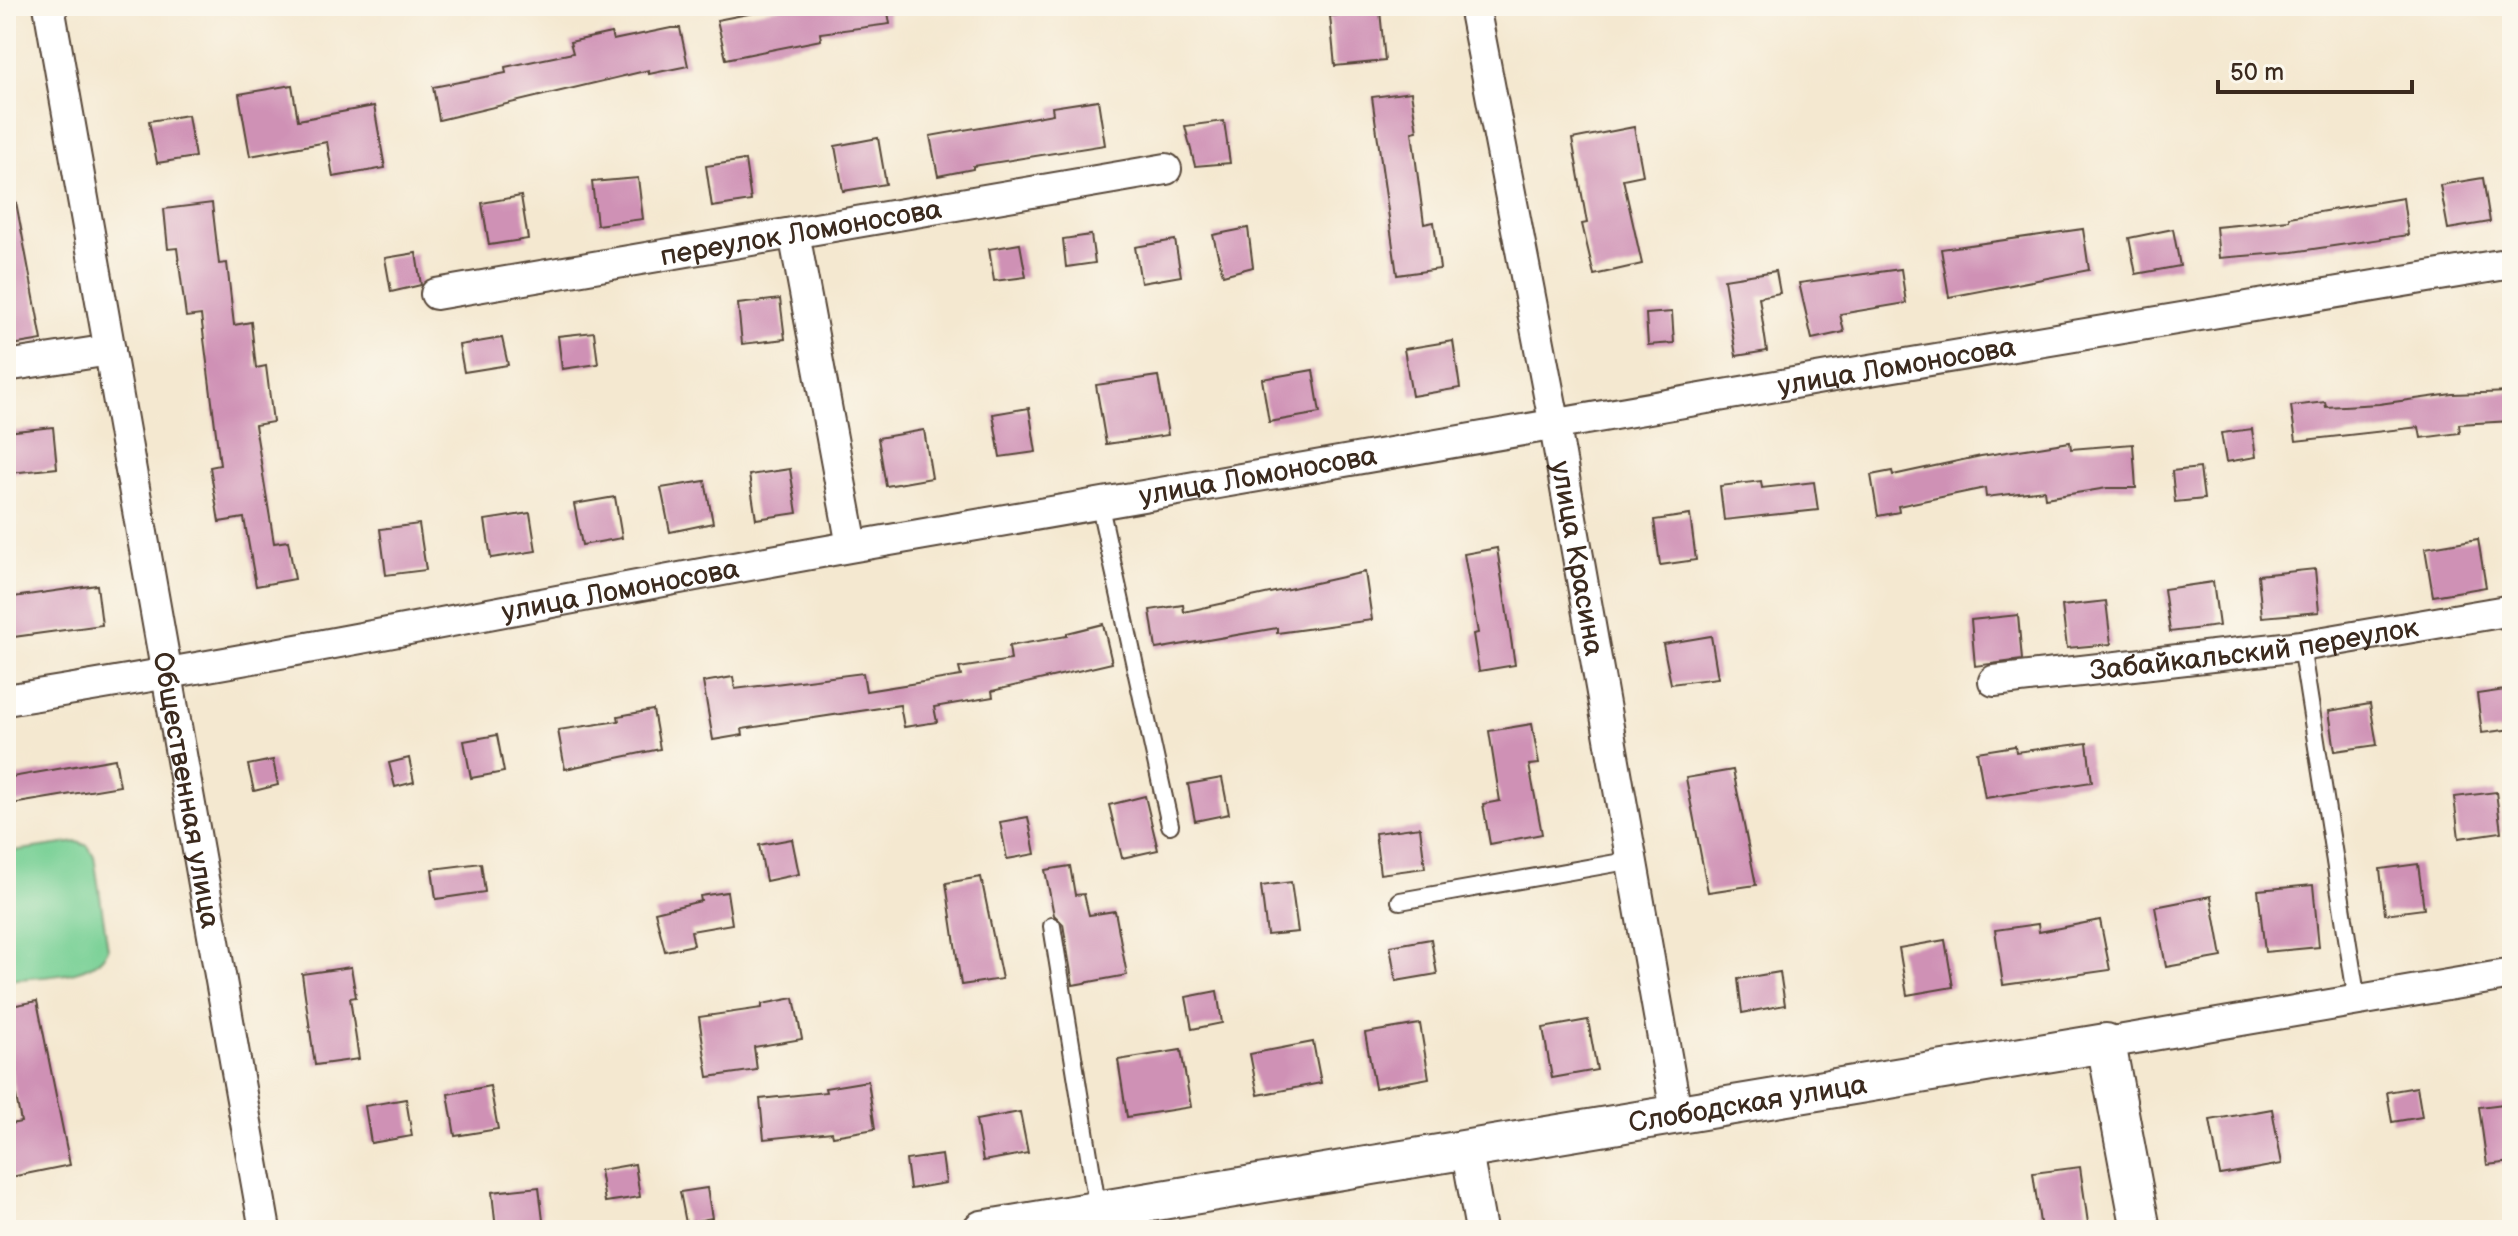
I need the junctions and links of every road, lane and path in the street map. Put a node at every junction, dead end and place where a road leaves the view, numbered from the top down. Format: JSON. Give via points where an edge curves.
{"nodes":[{"id":1,"x":49,"y":6,"type":"edge"},
{"id":2,"x":1474,"y":6,"type":"edge"},
{"id":3,"x":1166,"y":169,"type":"dead end"},
{"id":4,"x":794,"y":233,"type":"junction"},
{"id":5,"x":2512,"y":263,"type":"edge"},
{"id":6,"x":436,"y":294,"type":"dead end"},
{"id":7,"x":110,"y":350,"type":"junction"},
{"id":8,"x":6,"y":366,"type":"edge"},
{"id":9,"x":1554,"y":421,"type":"junction"},
{"id":10,"x":1099,"y":502,"type":"junction"},
{"id":11,"x":852,"y":546,"type":"junction"},
{"id":12,"x":2512,"y":610,"type":"edge"},
{"id":13,"x":2301,"y":646,"type":"junction"},
{"id":14,"x":166,"y":675,"type":"junction"},
{"id":15,"x":1994,"y":681,"type":"dead end"},
{"id":16,"x":6,"y":700,"type":"edge"},
{"id":17,"x":1170,"y":825,"type":"dead end"},
{"id":18,"x":1633,"y":860,"type":"junction"},
{"id":19,"x":1400,"y":901,"type":"dead end"},
{"id":20,"x":1052,"y":926,"type":"dead end"},
{"id":21,"x":2512,"y":974,"type":"edge"},
{"id":22,"x":2357,"y":1001,"type":"junction"},
{"id":23,"x":2106,"y":1043,"type":"junction"},
{"id":24,"x":1676,"y":1112,"type":"junction"},
{"id":25,"x":1466,"y":1147,"type":"junction"},
{"id":26,"x":1098,"y":1211,"type":"junction"},
{"id":27,"x":265,"y":1230,"type":"edge"},
{"id":28,"x":982,"y":1230,"type":"edge"},
{"id":29,"x":1481,"y":1230,"type":"edge"},
{"id":30,"x":2141,"y":1230,"type":"edge"}],
"edges":[{"from":1,"to":7,"type":"street","name":"Общественная улица"},
{"from":2,"to":9,"type":"street","name":"улица Красина"},
{"from":3,"to":4,"type":"street","name":"переулок Ломоносова"},
{"from":4,"to":6,"type":"street","name":"переулок Ломоносова"},
{"from":4,"to":11,"type":"street"},
{"from":5,"to":9,"type":"street","name":"улица Ломоносова"},
{"from":7,"to":8,"type":"street"},
{"from":7,"to":14,"type":"street","name":"Общественная улица"},
{"from":9,"to":10,"type":"street","name":"улица Ломоносова"},
{"from":9,"to":18,"type":"street","name":"улица Красина"},
{"from":10,"to":11,"type":"street","name":"улица Ломоносова"},
{"from":10,"to":17,"type":"lane"},
{"from":11,"to":14,"type":"street","name":"улица Ломоносова"},
{"from":12,"to":13,"type":"street","name":"Забайкальский переулок"},
{"from":13,"to":15,"type":"street","name":"Забайкальский переулок"},
{"from":13,"to":22,"type":"lane"},
{"from":14,"to":16,"type":"street","name":"улица Ломоносова"},
{"from":14,"to":27,"type":"street","name":"Общественная улица"},
{"from":18,"to":19,"type":"lane"},
{"from":18,"to":24,"type":"street","name":"улица Красина"},
{"from":20,"to":26,"type":"lane"},
{"from":21,"to":22,"type":"street","name":"Слободская улица"},
{"from":22,"to":23,"type":"street","name":"Слободская улица"},
{"from":23,"to":24,"type":"street","name":"Слободская улица"},
{"from":23,"to":30,"type":"street"},
{"from":24,"to":25,"type":"street","name":"Слободская улица"},
{"from":25,"to":26,"type":"street","name":"Слободская улица"},
{"from":25,"to":29,"type":"street"},
{"from":26,"to":28,"type":"street","name":"Слободская улица"}]}
